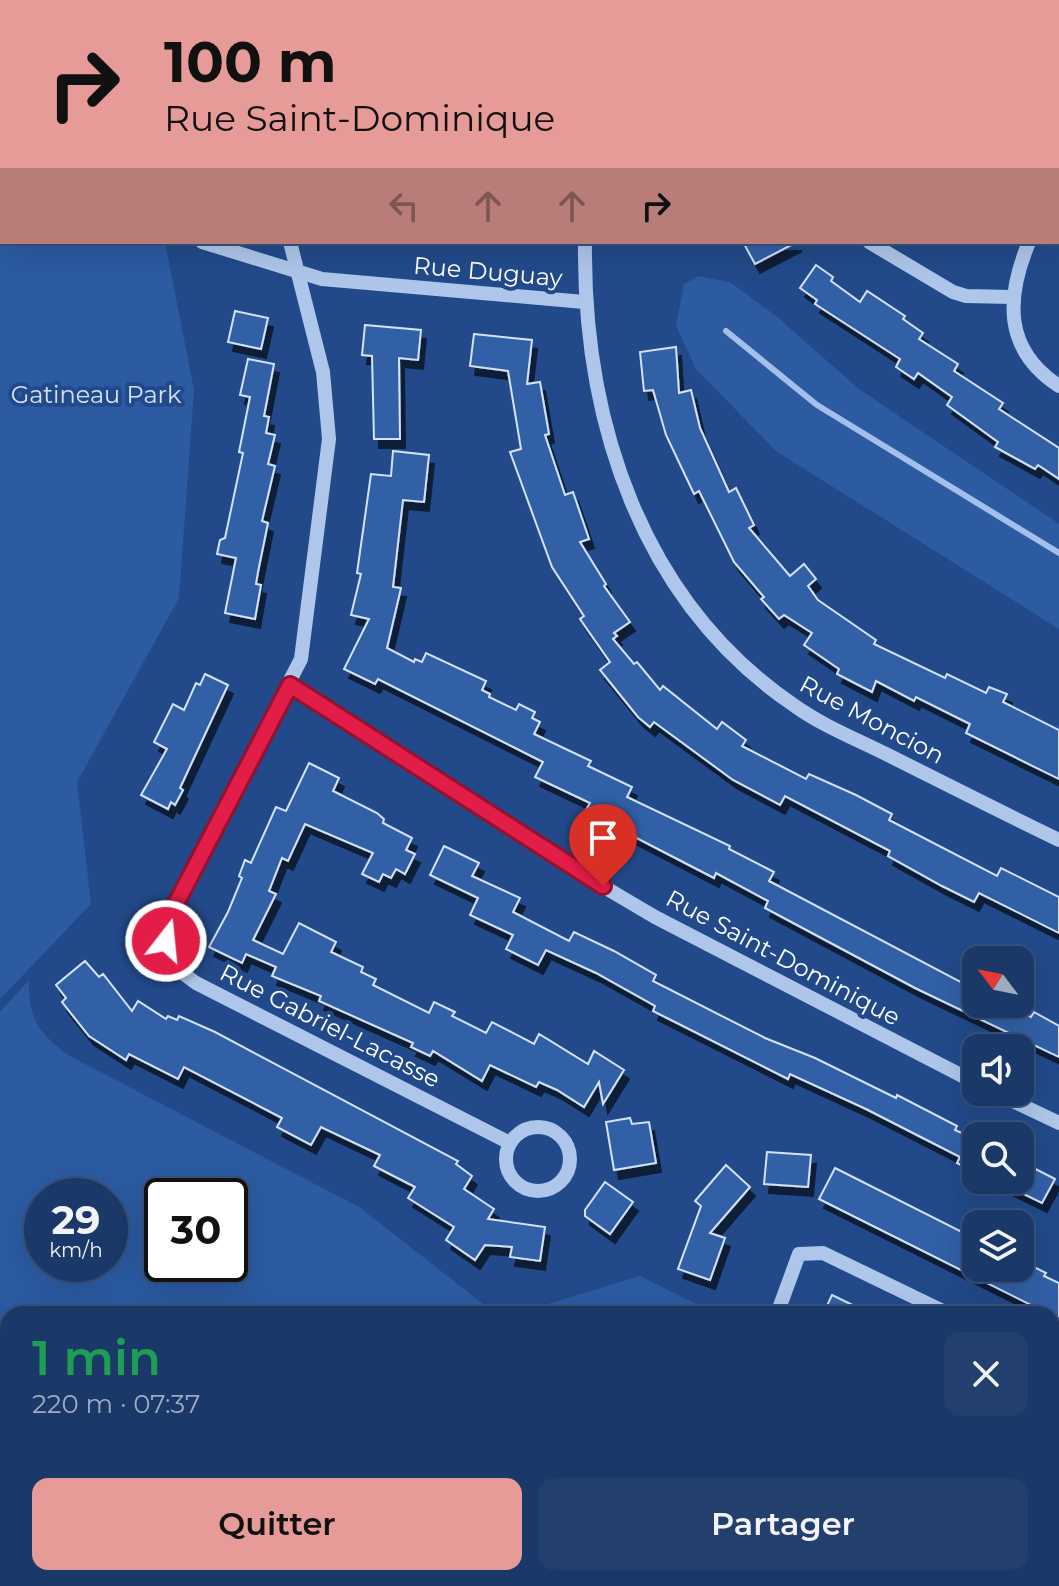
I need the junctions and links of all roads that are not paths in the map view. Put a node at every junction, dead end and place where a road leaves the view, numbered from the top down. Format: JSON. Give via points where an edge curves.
{"nodes":[{"id":1,"x":208,"y":244,"type":"edge"},
{"id":2,"x":291,"y":244,"type":"edge"},
{"id":3,"x":585,"y":244,"type":"edge"},
{"id":4,"x":872,"y":244,"type":"edge"},
{"id":5,"x":1028,"y":244,"type":"edge"},
{"id":6,"x":299,"y":275,"type":"junction"},
{"id":7,"x":1012,"y":297,"type":"junction"},
{"id":8,"x":584,"y":302,"type":"junction"},
{"id":9,"x":1059,"y":386,"type":"edge"},
{"id":10,"x":290,"y":685,"type":"junction"},
{"id":11,"x":1059,"y":840,"type":"edge"},
{"id":12,"x":962,"y":1076,"type":"edge"},
{"id":13,"x":1023,"y":1106,"type":"edge"},
{"id":14,"x":1059,"y":1123,"type":"edge"},
{"id":15,"x":510,"y":1143,"type":"junction"},
{"id":16,"x":780,"y":1306,"type":"edge"},
{"id":17,"x":932,"y":1306,"type":"edge"}],
"edges":[{"from":1,"to":6,"type":"street","name":"Rue Duguay"},
{"from":2,"to":6,"type":"street","name":"Rue Gabriel-Lacasse"},
{"from":3,"to":8,"type":"street","name":"Rue Moncion"},
{"from":4,"to":7,"type":"street","via":[[953,292]]},
{"from":5,"to":7,"type":"street"},
{"from":6,"to":8,"type":"street","name":"Rue Duguay"},
{"from":6,"to":10,"type":"street","name":"Rue Gabriel-Lacasse","via":[[323,372],[329,439],[301,659]]},
{"from":7,"to":9,"type":"street","via":[[1016,328],[1029,360]]},
{"from":8,"to":11,"type":"street","name":"Rue Moncion","via":[[601,407],[635,510],[662,568],[712,632],[796,707]]},
{"from":10,"to":12,"type":"street","name":"Rue Saint-Dominique","via":[[655,917]]},
{"from":10,"to":15,"type":"street","name":"Rue Gabriel-Lacasse","via":[[170,915],[169,963],[196,983]]},
{"from":13,"to":14,"type":"street"},
{"from":15,"to":15,"type":"street","via":[[509,1175],[525,1190],[547,1191],[565,1178],[571,1158],[556,1132],[546,1127],[525,1129]]},
{"from":16,"to":17,"type":"street","via":[[799,1254],[823,1253]]}]}
